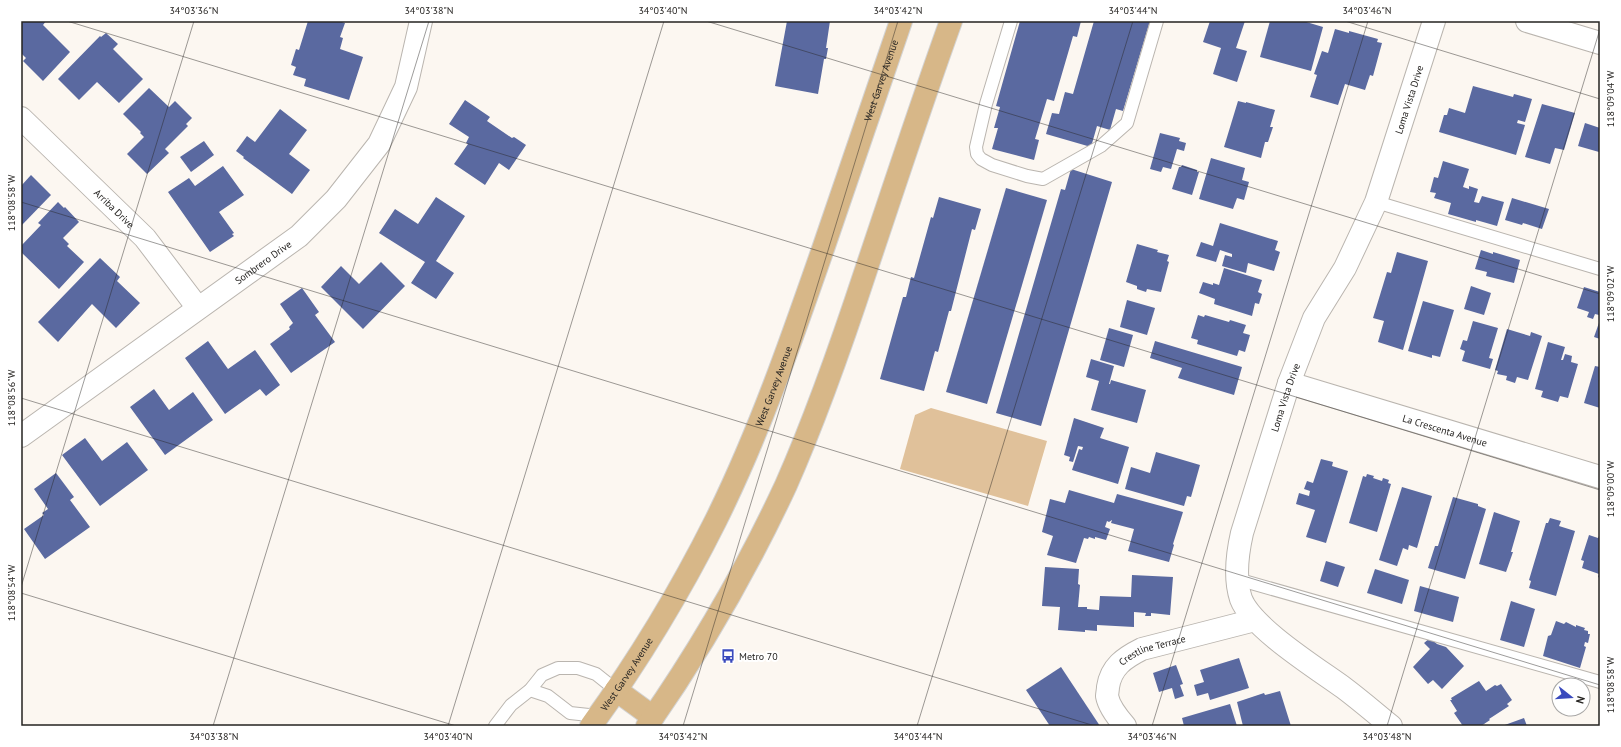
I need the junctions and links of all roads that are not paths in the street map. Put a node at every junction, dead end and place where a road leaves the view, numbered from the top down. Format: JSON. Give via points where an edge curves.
{"nodes":[{"id":1,"x":421,"y":21,"type":"edge"},
{"id":2,"x":901,"y":21,"type":"edge"},
{"id":3,"x":951,"y":21,"type":"edge"},
{"id":4,"x":1012,"y":21,"type":"edge"},
{"id":5,"x":1157,"y":21,"type":"edge"},
{"id":6,"x":1434,"y":21,"type":"edge"},
{"id":7,"x":1527,"y":21,"type":"edge"},
{"id":8,"x":1600,"y":43,"type":"edge"},
{"id":9,"x":21,"y":118,"type":"edge"},
{"id":10,"x":1376,"y":202,"type":"junction"},
{"id":11,"x":1600,"y":269,"type":"edge"},
{"id":12,"x":198,"y":308,"type":"junction"},
{"id":13,"x":1289,"y":384,"type":"junction"},
{"id":14,"x":21,"y":436,"type":"edge"},
{"id":15,"x":1600,"y":477,"type":"edge"},
{"id":16,"x":1237,"y":578,"type":"junction"},
{"id":17,"x":1255,"y":620,"type":"junction"},
{"id":18,"x":1600,"y":682,"type":"edge"},
{"id":19,"x":530,"y":690,"type":"junction"},
{"id":20,"x":616,"y":690,"type":"junction"},
{"id":21,"x":594,"y":721,"type":"edge"},
{"id":22,"x":650,"y":722,"type":"edge"},
{"id":23,"x":495,"y":726,"type":"edge"},
{"id":24,"x":1125,"y":726,"type":"edge"},
{"id":25,"x":1391,"y":726,"type":"edge"}],
"edges":[{"from":1,"to":12,"type":"street","name":"Sombrero Drive","via":[[406,87],[379,144],[355,175],[336,199],[299,236]]},
{"from":2,"to":20,"type":"main road","name":"West Garvey Avenue","via":[[794,334],[757,430],[686,578]]},
{"from":3,"to":22,"type":"main road","via":[[836,360],[799,455],[741,575],[705,637]]},
{"from":4,"to":5,"type":"lane","via":[[986,104],[976,147],[977,154],[992,165],[1043,179],[1101,146],[1127,123]]},
{"from":6,"to":10,"type":"street","name":"Loma Vista Drive"},
{"from":7,"to":8,"type":"street"},
{"from":9,"to":12,"type":"street","name":"Arriba Drive","via":[[145,238]]},
{"from":10,"to":11,"type":"lane"},
{"from":10,"to":13,"type":"street","name":"Loma Vista Drive","via":[[1345,268],[1314,318]]},
{"from":12,"to":14,"type":"street","name":"Sombrero Drive"},
{"from":13,"to":15,"type":"street","name":"La Crescenta Avenue"},
{"from":13,"to":16,"type":"street","name":"Loma Vista Drive","via":[[1242,533],[1237,556]]},
{"from":16,"to":17,"type":"street","name":"Loma Vista Drive","via":[[1242,600]]},
{"from":16,"to":18,"type":"lane"},
{"from":17,"to":24,"type":"street","name":"Crestline Terrace","via":[[1142,649],[1128,656],[1114,668],[1109,680],[1107,697]]},
{"from":17,"to":25,"type":"street","name":"Loma Vista Drive"},
{"from":19,"to":20,"type":"lane","via":[[542,675],[558,668],[578,668],[596,674]]},
{"from":19,"to":21,"type":"lane","via":[[548,696],[570,713]]},
{"from":19,"to":23,"type":"lane","via":[[511,705]]},
{"from":20,"to":21,"type":"main road","name":"West Garvey Avenue"},
{"from":20,"to":22,"type":"main road"}]}
